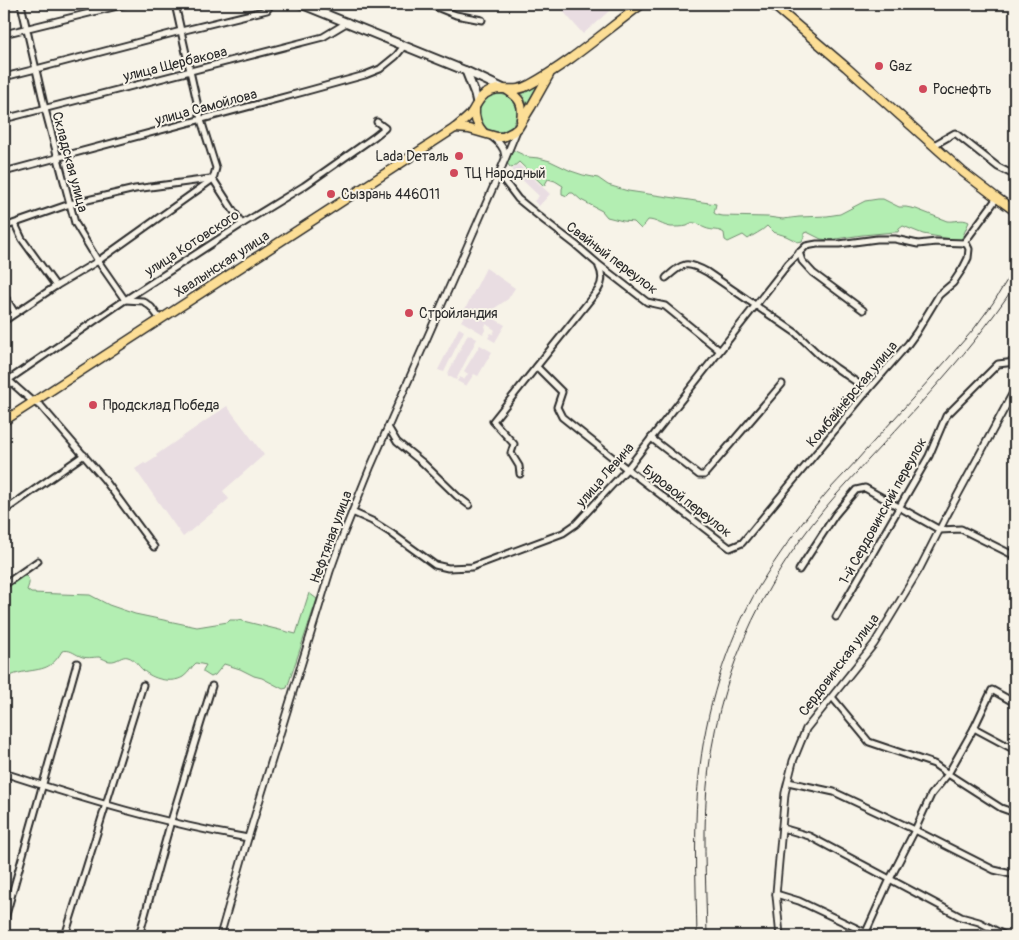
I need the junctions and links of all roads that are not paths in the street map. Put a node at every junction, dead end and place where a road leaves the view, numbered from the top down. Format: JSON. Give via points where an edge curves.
{"nodes":[{"id":1,"x":21,"y":4,"type":"edge"},
{"id":2,"x":126,"y":4,"type":"edge"},
{"id":3,"x":175,"y":4,"type":"edge"},
{"id":4,"x":271,"y":4,"type":"edge"},
{"id":5,"x":302,"y":4,"type":"edge"},
{"id":6,"x":429,"y":4,"type":"edge"},
{"id":7,"x":642,"y":4,"type":"edge"},
{"id":8,"x":772,"y":4,"type":"edge"},
{"id":9,"x":482,"y":20,"type":"dead end"},
{"id":10,"x":348,"y":22,"type":"junction"},
{"id":11,"x":26,"y":28,"type":"junction"},
{"id":12,"x":181,"y":31,"type":"junction"},
{"id":13,"x":4,"y":34,"type":"edge"},
{"id":14,"x":404,"y":46,"type":"junction"},
{"id":15,"x":36,"y":70,"type":"junction"},
{"id":16,"x":466,"y":71,"type":"junction"},
{"id":17,"x":190,"y":72,"type":"junction"},
{"id":18,"x":550,"y":73,"type":"junction"},
{"id":19,"x":4,"y":77,"type":"edge"},
{"id":20,"x":503,"y":88,"type":"junction"},
{"id":21,"x":476,"y":105,"type":"junction"},
{"id":22,"x":45,"y":109,"type":"junction"},
{"id":23,"x":4,"y":119,"type":"edge"},
{"id":24,"x":201,"y":120,"type":"junction"},
{"id":25,"x":377,"y":122,"type":"dead end"},
{"id":26,"x":519,"y":126,"type":"junction"},
{"id":27,"x":455,"y":128,"type":"junction"},
{"id":28,"x":483,"y":132,"type":"junction"},
{"id":29,"x":491,"y":136,"type":"junction"},
{"id":30,"x":934,"y":145,"type":"junction"},
{"id":31,"x":58,"y":158,"type":"junction"},
{"id":32,"x":504,"y":161,"type":"junction"},
{"id":33,"x":4,"y":172,"type":"edge"},
{"id":34,"x":499,"y":174,"type":"junction"},
{"id":35,"x":1015,"y":174,"type":"edge"},
{"id":36,"x":213,"y":179,"type":"junction"},
{"id":37,"x":997,"y":198,"type":"junction"},
{"id":38,"x":70,"y":204,"type":"junction"},
{"id":39,"x":1015,"y":211,"type":"edge"},
{"id":40,"x":16,"y":224,"type":"junction"},
{"id":41,"x":242,"y":224,"type":"junction"},
{"id":42,"x":4,"y":227,"type":"edge"},
{"id":43,"x":964,"y":243,"type":"junction"},
{"id":44,"x":799,"y":252,"type":"junction"},
{"id":45,"x":98,"y":260,"type":"junction"},
{"id":46,"x":598,"y":264,"type":"junction"},
{"id":47,"x":666,"y":278,"type":"dead end"},
{"id":48,"x":56,"y":286,"type":"junction"},
{"id":49,"x":4,"y":295,"type":"edge"},
{"id":50,"x":126,"y":300,"type":"junction"},
{"id":51,"x":755,"y":306,"type":"junction"},
{"id":52,"x":863,"y":310,"type":"dead end"},
{"id":53,"x":16,"y":313,"type":"junction"},
{"id":54,"x":160,"y":319,"type":"junction"},
{"id":55,"x":4,"y":321,"type":"edge"},
{"id":56,"x":719,"y":350,"type":"junction"},
{"id":57,"x":1015,"y":362,"type":"edge"},
{"id":58,"x":537,"y":367,"type":"junction"},
{"id":59,"x":5,"y":380,"type":"edge"},
{"id":60,"x":782,"y":384,"type":"dead end"},
{"id":61,"x":1015,"y":389,"type":"edge"},
{"id":62,"x":868,"y":390,"type":"junction"},
{"id":63,"x":33,"y":402,"type":"junction"},
{"id":64,"x":4,"y":421,"type":"edge"},
{"id":65,"x":388,"y":427,"type":"junction"},
{"id":66,"x":651,"y":438,"type":"junction"},
{"id":67,"x":84,"y":455,"type":"junction"},
{"id":68,"x":626,"y":469,"type":"junction"},
{"id":69,"x":520,"y":474,"type":"dead end"},
{"id":70,"x":469,"y":505,"type":"dead end"},
{"id":71,"x":900,"y":508,"type":"junction"},
{"id":72,"x":4,"y":511,"type":"edge"},
{"id":73,"x":352,"y":512,"type":"junction"},
{"id":74,"x":940,"y":530,"type":"junction"},
{"id":75,"x":154,"y":547,"type":"dead end"},
{"id":76,"x":730,"y":548,"type":"joint"},
{"id":77,"x":1015,"y":556,"type":"edge"},
{"id":78,"x":38,"y":561,"type":"dead end"},
{"id":79,"x":799,"y":570,"type":"dead end"},
{"id":80,"x":4,"y":585,"type":"edge"},
{"id":81,"x":836,"y":617,"type":"dead end"},
{"id":82,"x":76,"y":663,"type":"dead end"},
{"id":83,"x":6,"y":684,"type":"dead end"},
{"id":84,"x":143,"y":684,"type":"dead end"},
{"id":85,"x":212,"y":686,"type":"dead end"},
{"id":86,"x":4,"y":691,"type":"edge"},
{"id":87,"x":832,"y":697,"type":"junction"},
{"id":88,"x":1015,"y":703,"type":"edge"},
{"id":89,"x":974,"y":728,"type":"junction"},
{"id":90,"x":1015,"y":750,"type":"edge"},
{"id":91,"x":4,"y":773,"type":"edge"},
{"id":92,"x":948,"y":774,"type":"junction"},
{"id":93,"x":788,"y":782,"type":"junction"},
{"id":94,"x":43,"y":786,"type":"junction"},
{"id":95,"x":106,"y":805,"type":"junction"},
{"id":96,"x":1015,"y":813,"type":"edge"},
{"id":97,"x":171,"y":821,"type":"junction"},
{"id":98,"x":782,"y":828,"type":"junction"},
{"id":99,"x":915,"y":830,"type":"junction"},
{"id":100,"x":248,"y":838,"type":"junction"},
{"id":101,"x":1015,"y":876,"type":"edge"},
{"id":102,"x":890,"y":879,"type":"junction"},
{"id":103,"x":776,"y":894,"type":"junction"},
{"id":104,"x":4,"y":922,"type":"edge"},
{"id":105,"x":866,"y":932,"type":"junction"},
{"id":106,"x":65,"y":936,"type":"edge"},
{"id":107,"x":139,"y":936,"type":"edge"},
{"id":108,"x":220,"y":936,"type":"edge"},
{"id":109,"x":780,"y":936,"type":"edge"},
{"id":110,"x":873,"y":936,"type":"edge"},
{"id":111,"x":1006,"y":936,"type":"edge"}],
"edges":[{"from":1,"to":11,"type":"street","name":"Складская улица"},
{"from":2,"to":11,"type":"street"},
{"from":3,"to":12,"type":"street"},
{"from":4,"to":12,"type":"street","via":[[267,10]]},
{"from":5,"to":10,"type":"main road"},
{"from":6,"to":9,"type":"street","via":[[456,16]]},
{"from":7,"to":18,"type":"main road"},
{"from":8,"to":30,"type":"main road"},
{"from":10,"to":14,"type":"main road"},
{"from":10,"to":17,"type":"street","name":"улица Щербакова","via":[[323,38]]},
{"from":11,"to":13,"type":"street"},
{"from":11,"to":15,"type":"street","name":"Складская улица"},
{"from":12,"to":15,"type":"street"},
{"from":12,"to":17,"type":"street"},
{"from":14,"to":16,"type":"main road"},
{"from":14,"to":24,"type":"street","name":"улица Самойлова","via":[[396,56],[366,75]]},
{"from":15,"to":19,"type":"street"},
{"from":15,"to":22,"type":"street","name":"Складская улица"},
{"from":16,"to":20,"type":"main road"},
{"from":16,"to":21,"type":"main road"},
{"from":17,"to":22,"type":"street","name":"улица Щербакова"},
{"from":17,"to":24,"type":"street"},
{"from":18,"to":20,"type":"main road","via":[[522,89]]},
{"from":18,"to":26,"type":"main road"},
{"from":20,"to":21,"type":"main road","via":[[483,96]]},
{"from":20,"to":26,"type":"main road","via":[[520,102],[523,110]]},
{"from":21,"to":27,"type":"main road","name":"Хвалынская улица"},
{"from":21,"to":28,"type":"main road","via":[[474,111]]},
{"from":22,"to":23,"type":"street","name":"улица Щербакова"},
{"from":22,"to":31,"type":"street","name":"Складская улица"},
{"from":24,"to":31,"type":"street","name":"улица Самойлова"},
{"from":24,"to":36,"type":"street","via":[[216,168]]},
{"from":25,"to":41,"type":"street","name":"улица Котовского","via":[[384,129],[374,137]]},
{"from":26,"to":29,"type":"main road","via":[[508,135]]},
{"from":26,"to":32,"type":"street","name":"Нефтяная улица"},
{"from":27,"to":28,"type":"main road"},
{"from":27,"to":54,"type":"main road","name":"Хвалынская улица"},
{"from":28,"to":29,"type":"main road"},
{"from":29,"to":32,"type":"street","via":[[505,152]]},
{"from":30,"to":35,"type":"street","via":[[955,132],[998,167]]},
{"from":30,"to":37,"type":"main road"},
{"from":31,"to":33,"type":"street","name":"улица Самойлова"},
{"from":31,"to":38,"type":"street","name":"Складская улица"},
{"from":32,"to":34,"type":"street","name":"Нефтяная улица"},
{"from":34,"to":46,"type":"street","name":"Свайный переулок","via":[[518,199]]},
{"from":34,"to":65,"type":"street","name":"Нефтяная улица"},
{"from":36,"to":38,"type":"street","via":[[135,189]]},
{"from":36,"to":41,"type":"street"},
{"from":36,"to":45,"type":"street"},
{"from":37,"to":39,"type":"main road"},
{"from":37,"to":43,"type":"street"},
{"from":38,"to":40,"type":"street"},
{"from":38,"to":45,"type":"street","name":"Складская улица","via":[[75,223]]},
{"from":40,"to":42,"type":"street"},
{"from":40,"to":48,"type":"street","via":[[22,239]]},
{"from":41,"to":50,"type":"street","name":"улица Котовского"},
{"from":43,"to":44,"type":"street","name":"улица Левина","via":[[918,244],[877,239],[817,244],[806,246]]},
{"from":43,"to":62,"type":"street","name":"Комбайнёрская улица","via":[[969,249],[963,268],[953,283],[938,294],[916,333]]},
{"from":44,"to":51,"type":"street","name":"улица Левина"},
{"from":44,"to":52,"type":"street","via":[[813,273]]},
{"from":45,"to":48,"type":"street"},
{"from":45,"to":50,"type":"street","name":"Складская улица"},
{"from":46,"to":56,"type":"street","name":"Свайный переулок","via":[[647,302],[665,306]]},
{"from":46,"to":58,"type":"street","via":[[603,274],[602,284]]},
{"from":47,"to":51,"type":"street","via":[[680,266],[693,264]]},
{"from":48,"to":53,"type":"street"},
{"from":49,"to":53,"type":"street"},
{"from":50,"to":54,"type":"street","via":[[143,301]]},
{"from":50,"to":59,"type":"street","name":"улица Котовского"},
{"from":51,"to":56,"type":"street","name":"улица Левина"},
{"from":51,"to":62,"type":"street","via":[[796,332],[819,355]]},
{"from":53,"to":55,"type":"street"},
{"from":54,"to":63,"type":"main road","name":"Хвалынская улица"},
{"from":56,"to":66,"type":"street","name":"улица Левина"},
{"from":57,"to":71,"type":"street","name":"1-й Сердовинский переулок","via":[[998,364],[946,416],[929,456]]},
{"from":58,"to":68,"type":"street","name":"Буровой переулок","via":[[562,392],[557,407],[562,417]]},
{"from":58,"to":69,"type":"street","via":[[493,422],[514,444],[511,453]]},
{"from":59,"to":63,"type":"street"},
{"from":60,"to":66,"type":"street","via":[[704,475],[699,475]]},
{"from":61,"to":74,"type":"street","name":"Сердовинская улица"},
{"from":62,"to":76,"type":"street","name":"Комбайнёрская улица","via":[[742,543]]},
{"from":63,"to":64,"type":"main road","name":"Хвалынская улица"},
{"from":63,"to":67,"type":"street","via":[[41,406]]},
{"from":65,"to":70,"type":"street","via":[[397,442]]},
{"from":65,"to":73,"type":"street","name":"Нефтяная улица"},
{"from":66,"to":68,"type":"street","name":"улица Левина"},
{"from":67,"to":72,"type":"street"},
{"from":67,"to":75,"type":"street"},
{"from":68,"to":73,"type":"street","name":"улица Левина","via":[[576,524],[563,533],[472,567],[435,565],[391,533]]},
{"from":68,"to":76,"type":"street","name":"Буровой переулок"},
{"from":71,"to":74,"type":"street"},
{"from":71,"to":79,"type":"street","via":[[865,488],[856,490],[835,515]]},
{"from":71,"to":81,"type":"street","name":"1-й Сердовинский переулок"},
{"from":73,"to":100,"type":"street","name":"Нефтяная улица","via":[[330,571]]},
{"from":74,"to":77,"type":"street","via":[[961,529]]},
{"from":74,"to":87,"type":"street","name":"Сердовинская улица","via":[[874,644]]},
{"from":78,"to":80,"type":"street"},
{"from":82,"to":94,"type":"street"},
{"from":83,"to":86,"type":"street"},
{"from":84,"to":95,"type":"street"},
{"from":85,"to":97,"type":"street"},
{"from":87,"to":92,"type":"street","via":[[869,742],[934,764]]},
{"from":87,"to":93,"type":"street","name":"Сердовинская улица","via":[[806,729]]},
{"from":88,"to":89,"type":"street","via":[[992,690]]},
{"from":89,"to":90,"type":"street"},
{"from":89,"to":92,"type":"street"},
{"from":91,"to":94,"type":"street"},
{"from":92,"to":96,"type":"street","via":[[1001,808]]},
{"from":92,"to":99,"type":"street","via":[[930,795]]},
{"from":93,"to":98,"type":"street","name":"Сердовинская улица"},
{"from":93,"to":99,"type":"street","via":[[834,792]]},
{"from":94,"to":95,"type":"street"},
{"from":94,"to":104,"type":"street"},
{"from":95,"to":97,"type":"street"},
{"from":95,"to":106,"type":"street"},
{"from":97,"to":100,"type":"street"},
{"from":97,"to":107,"type":"street"},
{"from":98,"to":102,"type":"street","via":[[809,836]]},
{"from":98,"to":103,"type":"street","name":"Сердовинская улица"},
{"from":99,"to":101,"type":"street","via":[[994,870]]},
{"from":99,"to":102,"type":"street"},
{"from":100,"to":108,"type":"street","name":"Нефтяная улица"},
{"from":102,"to":105,"type":"street"},
{"from":102,"to":111,"type":"street","via":[[961,917]]},
{"from":103,"to":105,"type":"street"},
{"from":103,"to":109,"type":"street","name":"Сердовинская улица"},
{"from":105,"to":110,"type":"street"}]}
